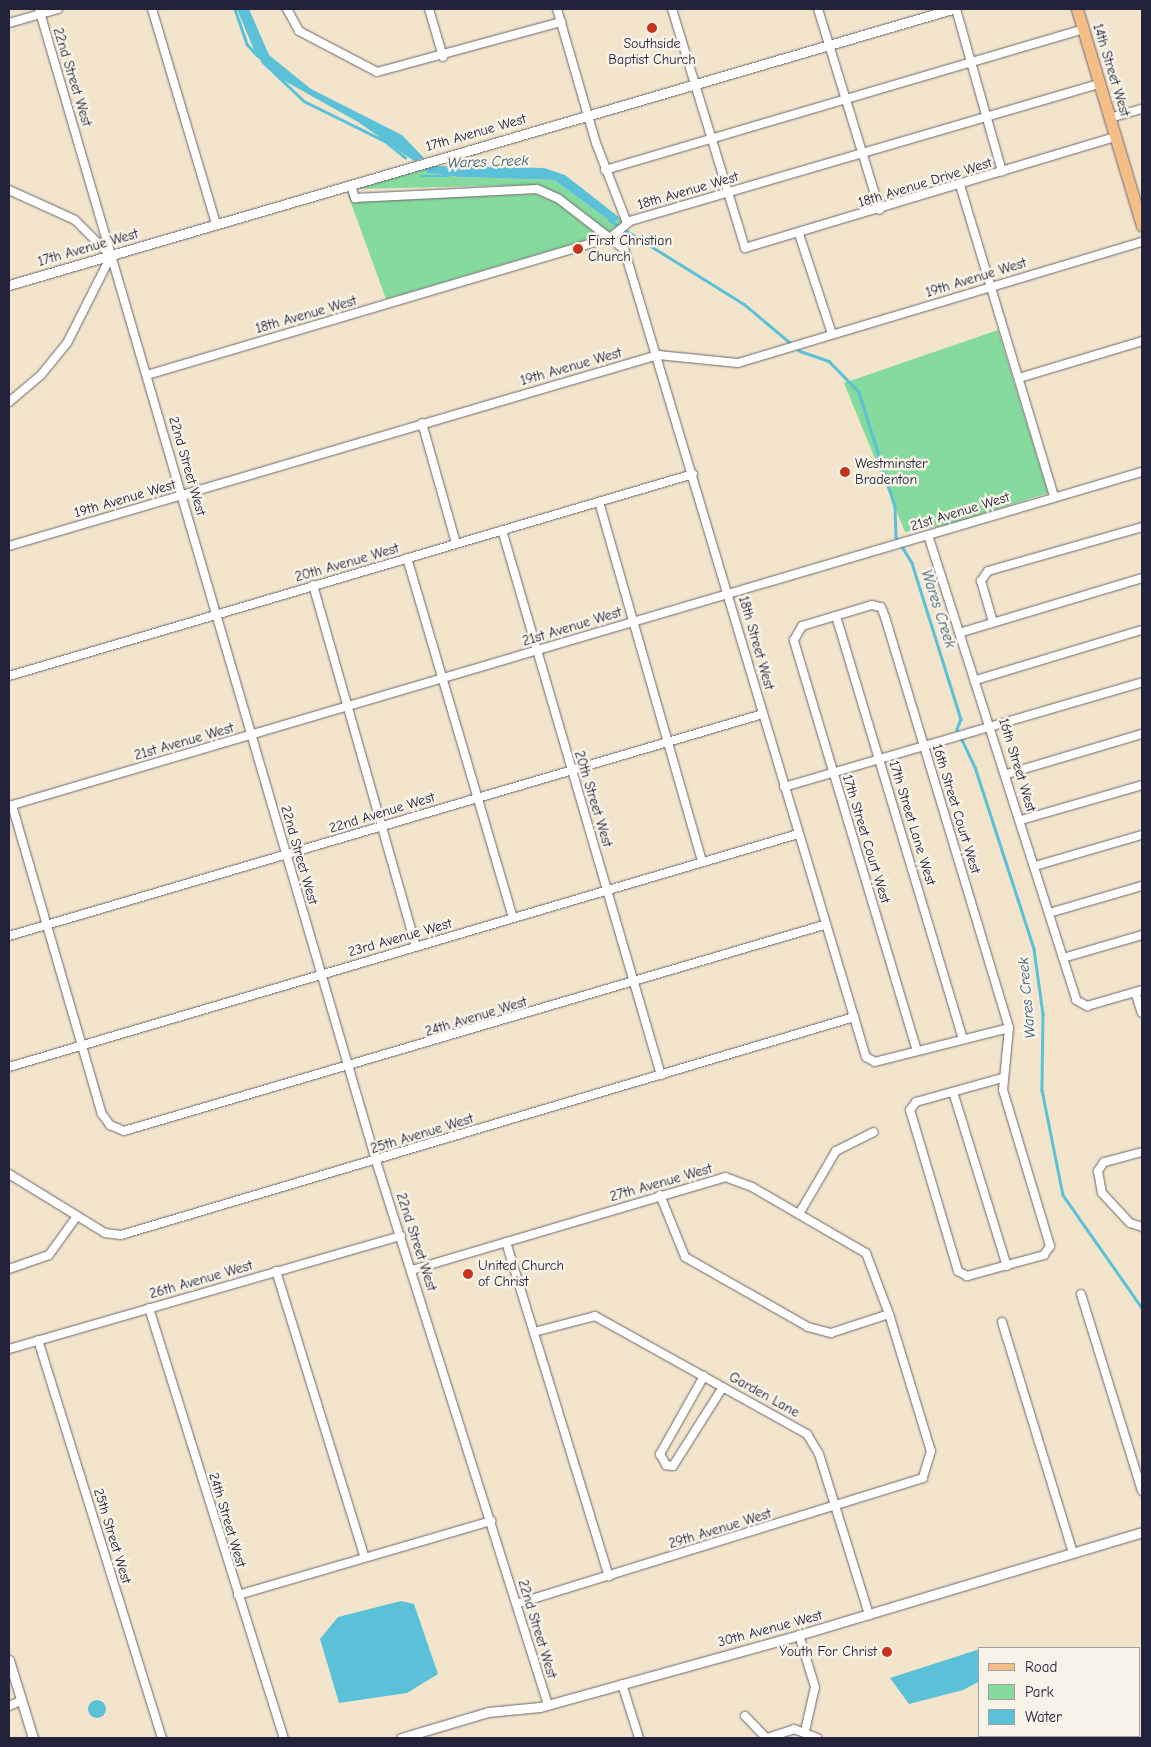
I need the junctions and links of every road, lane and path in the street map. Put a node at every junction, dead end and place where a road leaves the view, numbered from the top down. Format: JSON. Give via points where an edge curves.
{"nodes":[{"id":1,"x":58,"y":9,"type":"edge"},
{"id":2,"x":152,"y":9,"type":"edge"},
{"id":3,"x":287,"y":9,"type":"edge"},
{"id":4,"x":429,"y":9,"type":"edge"},
{"id":5,"x":557,"y":9,"type":"edge"},
{"id":6,"x":672,"y":9,"type":"edge"},
{"id":7,"x":818,"y":9,"type":"edge"},
{"id":8,"x":952,"y":9,"type":"edge"},
{"id":9,"x":956,"y":9,"type":"edge"},
{"id":10,"x":1077,"y":9,"type":"edge"},
{"id":11,"x":39,"y":11,"type":"edge"},
{"id":12,"x":561,"y":22,"type":"junction"},
{"id":13,"x":9,"y":23,"type":"edge"},
{"id":14,"x":1083,"y":29,"type":"junction"},
{"id":15,"x":829,"y":45,"type":"junction"},
{"id":16,"x":443,"y":57,"type":"junction"},
{"id":17,"x":970,"y":64,"type":"junction"},
{"id":18,"x":692,"y":84,"type":"junction"},
{"id":19,"x":1100,"y":84,"type":"junction"},
{"id":20,"x":846,"y":100,"type":"junction"},
{"id":21,"x":1142,"y":109,"type":"edge"},
{"id":22,"x":588,"y":115,"type":"junction"},
{"id":23,"x":986,"y":118,"type":"junction"},
{"id":24,"x":1110,"y":118,"type":"junction"},
{"id":25,"x":1116,"y":137,"type":"junction"},
{"id":26,"x":709,"y":139,"type":"junction"},
{"id":27,"x":862,"y":153,"type":"junction"},
{"id":28,"x":605,"y":170,"type":"junction"},
{"id":29,"x":1002,"y":172,"type":"junction"},
{"id":30,"x":960,"y":185,"type":"junction"},
{"id":31,"x":351,"y":186,"type":"junction"},
{"id":32,"x":9,"y":190,"type":"edge"},
{"id":33,"x":726,"y":193,"type":"junction"},
{"id":34,"x":880,"y":210,"type":"junction"},
{"id":35,"x":216,"y":224,"type":"junction"},
{"id":36,"x":626,"y":224,"type":"junction"},
{"id":37,"x":1142,"y":225,"type":"edge"},
{"id":38,"x":799,"y":234,"type":"junction"},
{"id":39,"x":610,"y":238,"type":"junction"},
{"id":40,"x":1142,"y":242,"type":"edge"},
{"id":41,"x":111,"y":256,"type":"junction"},
{"id":42,"x":9,"y":285,"type":"edge"},
{"id":43,"x":992,"y":286,"type":"junction"},
{"id":44,"x":832,"y":334,"type":"junction"},
{"id":45,"x":1142,"y":341,"type":"edge"},
{"id":46,"x":658,"y":355,"type":"junction"},
{"id":47,"x":147,"y":375,"type":"junction"},
{"id":48,"x":1019,"y":378,"type":"junction"},
{"id":49,"x":9,"y":402,"type":"edge"},
{"id":50,"x":422,"y":423,"type":"junction"},
{"id":51,"x":1142,"y":472,"type":"edge"},
{"id":52,"x":693,"y":474,"type":"junction"},
{"id":53,"x":182,"y":495,"type":"junction"},
{"id":54,"x":1054,"y":497,"type":"junction"},
{"id":55,"x":598,"y":502,"type":"junction"},
{"id":56,"x":1142,"y":527,"type":"edge"},
{"id":57,"x":502,"y":530,"type":"junction"},
{"id":58,"x":928,"y":535,"type":"junction"},
{"id":59,"x":456,"y":543,"type":"junction"},
{"id":60,"x":9,"y":546,"type":"edge"},
{"id":61,"x":407,"y":558,"type":"junction"},
{"id":62,"x":1142,"y":578,"type":"edge"},
{"id":63,"x":313,"y":585,"type":"junction"},
{"id":64,"x":728,"y":594,"type":"junction"},
{"id":65,"x":218,"y":615,"type":"junction"},
{"id":66,"x":836,"y":616,"type":"junction"},
{"id":67,"x":633,"y":622,"type":"junction"},
{"id":68,"x":993,"y":622,"type":"junction"},
{"id":69,"x":1142,"y":630,"type":"edge"},
{"id":70,"x":959,"y":633,"type":"junction"},
{"id":71,"x":538,"y":650,"type":"junction"},
{"id":72,"x":9,"y":676,"type":"edge"},
{"id":73,"x":442,"y":679,"type":"junction"},
{"id":74,"x":976,"y":680,"type":"junction"},
{"id":75,"x":1142,"y":682,"type":"edge"},
{"id":76,"x":347,"y":706,"type":"junction"},
{"id":77,"x":763,"y":714,"type":"junction"},
{"id":78,"x":992,"y":726,"type":"junction"},
{"id":79,"x":1142,"y":734,"type":"edge"},
{"id":80,"x":251,"y":735,"type":"junction"},
{"id":81,"x":668,"y":742,"type":"junction"},
{"id":82,"x":924,"y":746,"type":"junction"},
{"id":83,"x":880,"y":759,"type":"junction"},
{"id":84,"x":571,"y":770,"type":"junction"},
{"id":85,"x":833,"y":773,"type":"junction"},
{"id":86,"x":1007,"y":774,"type":"junction"},
{"id":87,"x":1142,"y":785,"type":"edge"},
{"id":88,"x":784,"y":787,"type":"junction"},
{"id":89,"x":477,"y":798,"type":"junction"},
{"id":90,"x":10,"y":806,"type":"edge"},
{"id":91,"x":1021,"y":820,"type":"junction"},
{"id":92,"x":381,"y":826,"type":"junction"},
{"id":93,"x":798,"y":834,"type":"junction"},
{"id":94,"x":1142,"y":834,"type":"edge"},
{"id":95,"x":285,"y":855,"type":"junction"},
{"id":96,"x":702,"y":862,"type":"junction"},
{"id":97,"x":1035,"y":866,"type":"junction"},
{"id":98,"x":1142,"y":886,"type":"edge"},
{"id":99,"x":607,"y":890,"type":"junction"},
{"id":100,"x":1049,"y":913,"type":"junction"},
{"id":101,"x":513,"y":918,"type":"junction"},
{"id":102,"x":824,"y":924,"type":"junction"},
{"id":103,"x":47,"y":925,"type":"junction"},
{"id":104,"x":1142,"y":935,"type":"edge"},
{"id":105,"x":9,"y":936,"type":"edge"},
{"id":106,"x":416,"y":946,"type":"junction"},
{"id":107,"x":1063,"y":958,"type":"junction"},
{"id":108,"x":320,"y":975,"type":"junction"},
{"id":109,"x":634,"y":982,"type":"junction"},
{"id":110,"x":1138,"y":991,"type":"edge"},
{"id":111,"x":1142,"y":1013,"type":"edge"},
{"id":112,"x":854,"y":1017,"type":"junction"},
{"id":113,"x":1009,"y":1028,"type":"junction"},
{"id":114,"x":963,"y":1038,"type":"junction"},
{"id":115,"x":82,"y":1045,"type":"junction"},
{"id":116,"x":917,"y":1051,"type":"junction"},
{"id":117,"x":9,"y":1066,"type":"edge"},
{"id":118,"x":349,"y":1068,"type":"junction"},
{"id":119,"x":662,"y":1075,"type":"junction"},
{"id":120,"x":1002,"y":1078,"type":"junction"},
{"id":121,"x":953,"y":1092,"type":"junction"},
{"id":122,"x":874,"y":1132,"type":"dead end"},
{"id":123,"x":1142,"y":1152,"type":"edge"},
{"id":124,"x":376,"y":1161,"type":"junction"},
{"id":125,"x":9,"y":1174,"type":"edge"},
{"id":126,"x":660,"y":1195,"type":"junction"},
{"id":127,"x":799,"y":1214,"type":"junction"},
{"id":128,"x":77,"y":1216,"type":"junction"},
{"id":129,"x":1142,"y":1227,"type":"edge"},
{"id":130,"x":401,"y":1236,"type":"junction"},
{"id":131,"x":506,"y":1242,"type":"junction"},
{"id":132,"x":1007,"y":1266,"type":"junction"},
{"id":133,"x":9,"y":1269,"type":"edge"},
{"id":134,"x":412,"y":1270,"type":"junction"},
{"id":135,"x":276,"y":1271,"type":"junction"},
{"id":136,"x":1081,"y":1294,"type":"dead end"},
{"id":137,"x":149,"y":1308,"type":"junction"},
{"id":138,"x":889,"y":1314,"type":"junction"},
{"id":139,"x":1002,"y":1322,"type":"dead end"},
{"id":140,"x":534,"y":1332,"type":"junction"},
{"id":141,"x":38,"y":1340,"type":"junction"},
{"id":142,"x":9,"y":1349,"type":"edge"},
{"id":143,"x":704,"y":1376,"type":"junction"},
{"id":144,"x":723,"y":1387,"type":"junction"},
{"id":145,"x":928,"y":1472,"type":"joint"},
{"id":146,"x":1142,"y":1490,"type":"edge"},
{"id":147,"x":836,"y":1508,"type":"junction"},
{"id":148,"x":491,"y":1521,"type":"junction"},
{"id":149,"x":1142,"y":1532,"type":"edge"},
{"id":150,"x":1073,"y":1553,"type":"junction"},
{"id":151,"x":364,"y":1558,"type":"junction"},
{"id":152,"x":609,"y":1576,"type":"junction"},
{"id":153,"x":238,"y":1595,"type":"junction"},
{"id":154,"x":517,"y":1604,"type":"junction"},
{"id":155,"x":869,"y":1615,"type":"junction"},
{"id":156,"x":799,"y":1636,"type":"junction"},
{"id":157,"x":9,"y":1660,"type":"edge"},
{"id":158,"x":622,"y":1684,"type":"junction"},
{"id":159,"x":21,"y":1701,"type":"junction"},
{"id":160,"x":548,"y":1704,"type":"junction"},
{"id":161,"x":9,"y":1706,"type":"edge"},
{"id":162,"x":745,"y":1716,"type":"dead end"},
{"id":163,"x":805,"y":1731,"type":"junction"},
{"id":164,"x":33,"y":1738,"type":"edge"},
{"id":165,"x":162,"y":1738,"type":"edge"},
{"id":166,"x":284,"y":1738,"type":"edge"},
{"id":167,"x":401,"y":1738,"type":"edge"},
{"id":168,"x":639,"y":1738,"type":"edge"},
{"id":169,"x":767,"y":1738,"type":"edge"},
{"id":170,"x":817,"y":1738,"type":"edge"}],
"edges":[{"from":1,"to":11,"type":"street"},
{"from":2,"to":35,"type":"street"},
{"from":3,"to":16,"type":"street","via":[[299,31],[372,71],[395,70]]},
{"from":4,"to":16,"type":"street"},
{"from":5,"to":12,"type":"street"},
{"from":6,"to":18,"type":"street"},
{"from":7,"to":15,"type":"street"},
{"from":8,"to":15,"type":"street","name":"17th Avenue West"},
{"from":9,"to":17,"type":"street"},
{"from":10,"to":14,"type":"main road","name":"14th Street West"},
{"from":11,"to":13,"type":"street"},
{"from":11,"to":41,"type":"street","name":"22nd Street West"},
{"from":12,"to":16,"type":"street"},
{"from":12,"to":22,"type":"street"},
{"from":14,"to":17,"type":"street"},
{"from":14,"to":19,"type":"main road","name":"14th Street West"},
{"from":15,"to":18,"type":"street","name":"17th Avenue West"},
{"from":15,"to":20,"type":"street"},
{"from":17,"to":20,"type":"street"},
{"from":17,"to":23,"type":"street"},
{"from":18,"to":22,"type":"street","name":"17th Avenue West"},
{"from":18,"to":26,"type":"street"},
{"from":19,"to":23,"type":"street","name":"18th Avenue West"},
{"from":19,"to":24,"type":"main road","name":"14th Street West"},
{"from":20,"to":26,"type":"street"},
{"from":20,"to":27,"type":"street"},
{"from":21,"to":24,"type":"street"},
{"from":22,"to":28,"type":"street"},
{"from":22,"to":31,"type":"street","name":"17th Avenue West"},
{"from":23,"to":27,"type":"street","name":"18th Avenue West"},
{"from":23,"to":29,"type":"street"},
{"from":24,"to":25,"type":"main road","name":"14th Street West"},
{"from":25,"to":29,"type":"street","name":"18th Avenue Drive West"},
{"from":25,"to":37,"type":"main road","name":"14th Street West"},
{"from":26,"to":28,"type":"street"},
{"from":26,"to":33,"type":"street"},
{"from":27,"to":33,"type":"street","name":"18th Avenue West"},
{"from":27,"to":34,"type":"street"},
{"from":28,"to":36,"type":"street"},
{"from":29,"to":30,"type":"street","name":"18th Avenue Drive West"},
{"from":30,"to":34,"type":"street","name":"18th Avenue Drive West"},
{"from":30,"to":43,"type":"street"},
{"from":31,"to":35,"type":"street","name":"17th Avenue West"},
{"from":31,"to":39,"type":"street","via":[[355,198],[537,189],[559,199]]},
{"from":32,"to":41,"type":"street","via":[[74,220]]},
{"from":33,"to":36,"type":"street","name":"18th Avenue West"},
{"from":33,"to":38,"type":"street","name":"18th Avenue Drive West","via":[[742,246],[750,248]]},
{"from":34,"to":38,"type":"street","name":"18th Avenue Drive West"},
{"from":35,"to":41,"type":"street","name":"17th Avenue West"},
{"from":36,"to":39,"type":"street","name":"18th Avenue West","via":[[620,233]]},
{"from":38,"to":44,"type":"street"},
{"from":39,"to":46,"type":"street","name":"18th Street West","via":[[628,256]]},
{"from":39,"to":47,"type":"street","name":"18th Avenue West"},
{"from":40,"to":43,"type":"street","name":"19th Avenue West"},
{"from":41,"to":42,"type":"street","name":"17th Avenue West"},
{"from":41,"to":47,"type":"street","name":"22nd Street West"},
{"from":41,"to":49,"type":"street","via":[[67,343],[41,375]]},
{"from":43,"to":44,"type":"street","name":"19th Avenue West"},
{"from":43,"to":48,"type":"street"},
{"from":44,"to":46,"type":"street","name":"19th Avenue West","via":[[738,363]]},
{"from":45,"to":48,"type":"street"},
{"from":46,"to":50,"type":"street","name":"19th Avenue West"},
{"from":46,"to":52,"type":"street","name":"18th Street West"},
{"from":47,"to":53,"type":"street","name":"22nd Street West"},
{"from":48,"to":54,"type":"street"},
{"from":50,"to":53,"type":"street","name":"19th Avenue West"},
{"from":50,"to":59,"type":"street"},
{"from":51,"to":54,"type":"street","name":"21st Avenue West"},
{"from":52,"to":55,"type":"street","name":"20th Avenue West"},
{"from":52,"to":64,"type":"street","name":"18th Street West"},
{"from":53,"to":60,"type":"street","name":"19th Avenue West"},
{"from":53,"to":65,"type":"street","name":"22nd Street West"},
{"from":54,"to":58,"type":"street","name":"21st Avenue West"},
{"from":55,"to":57,"type":"street","name":"20th Avenue West"},
{"from":55,"to":67,"type":"street"},
{"from":56,"to":68,"type":"street","via":[[988,571],[982,578]]},
{"from":57,"to":59,"type":"street","name":"20th Avenue West"},
{"from":57,"to":71,"type":"street","name":"20th Street West"},
{"from":58,"to":64,"type":"street","name":"21st Avenue West"},
{"from":58,"to":70,"type":"street","name":"16th Street West"},
{"from":59,"to":61,"type":"street","name":"20th Avenue West"},
{"from":61,"to":63,"type":"street","name":"20th Avenue West"},
{"from":61,"to":73,"type":"street"},
{"from":62,"to":68,"type":"street"},
{"from":63,"to":65,"type":"street","name":"20th Avenue West"},
{"from":63,"to":76,"type":"street"},
{"from":64,"to":67,"type":"street","name":"21st Avenue West"},
{"from":64,"to":77,"type":"street","name":"18th Street West"},
{"from":65,"to":72,"type":"street","name":"20th Avenue West"},
{"from":65,"to":80,"type":"street","name":"22nd Street West"},
{"from":66,"to":82,"type":"street","name":"16th Street Court West","via":[[872,605],[881,607]]},
{"from":66,"to":83,"type":"street","name":"17th Street Lane West"},
{"from":66,"to":85,"type":"street","name":"17th Street Court West","via":[[794,633]]},
{"from":67,"to":71,"type":"street","name":"21st Avenue West"},
{"from":67,"to":81,"type":"street"},
{"from":68,"to":70,"type":"street"},
{"from":69,"to":74,"type":"street"},
{"from":70,"to":74,"type":"street","name":"16th Street West"},
{"from":71,"to":73,"type":"street","name":"21st Avenue West"},
{"from":71,"to":84,"type":"street","name":"20th Street West"},
{"from":73,"to":76,"type":"street","name":"21st Avenue West"},
{"from":73,"to":89,"type":"street"},
{"from":74,"to":78,"type":"street","name":"16th Street West"},
{"from":75,"to":78,"type":"street"},
{"from":76,"to":80,"type":"street","name":"21st Avenue West"},
{"from":76,"to":92,"type":"street"},
{"from":77,"to":81,"type":"street","name":"22nd Avenue West"},
{"from":77,"to":88,"type":"street","name":"18th Street West"},
{"from":78,"to":82,"type":"street"},
{"from":78,"to":86,"type":"street","name":"16th Street West"},
{"from":79,"to":86,"type":"street"},
{"from":80,"to":90,"type":"street","name":"21st Avenue West"},
{"from":80,"to":95,"type":"street","name":"22nd Street West"},
{"from":81,"to":84,"type":"street","name":"22nd Avenue West"},
{"from":81,"to":96,"type":"street"},
{"from":82,"to":83,"type":"street"},
{"from":82,"to":113,"type":"street","name":"16th Street Court West"},
{"from":83,"to":85,"type":"street"},
{"from":83,"to":114,"type":"street","name":"17th Street Lane West"},
{"from":84,"to":89,"type":"street","name":"22nd Avenue West"},
{"from":84,"to":99,"type":"street","name":"20th Street West"},
{"from":85,"to":88,"type":"street"},
{"from":85,"to":116,"type":"street","name":"17th Street Court West"},
{"from":86,"to":91,"type":"street","name":"16th Street West"},
{"from":87,"to":91,"type":"street"},
{"from":88,"to":93,"type":"street","name":"18th Street West"},
{"from":89,"to":92,"type":"street","name":"22nd Avenue West"},
{"from":89,"to":101,"type":"street"},
{"from":90,"to":103,"type":"street"},
{"from":91,"to":97,"type":"street","name":"16th Street West"},
{"from":92,"to":95,"type":"street","name":"22nd Avenue West"},
{"from":92,"to":106,"type":"street"},
{"from":93,"to":96,"type":"street","name":"23rd Avenue West"},
{"from":93,"to":102,"type":"street","name":"18th Street West"},
{"from":94,"to":97,"type":"street"},
{"from":95,"to":103,"type":"street","name":"22nd Avenue West"},
{"from":95,"to":108,"type":"street","name":"22nd Street West"},
{"from":96,"to":99,"type":"street","name":"23rd Avenue West"},
{"from":97,"to":100,"type":"street","name":"16th Street West"},
{"from":98,"to":100,"type":"street"},
{"from":99,"to":101,"type":"street","name":"23rd Avenue West"},
{"from":99,"to":109,"type":"street","name":"20th Street West"},
{"from":100,"to":107,"type":"street","name":"16th Street West"},
{"from":101,"to":106,"type":"street","name":"23rd Avenue West"},
{"from":102,"to":109,"type":"street","name":"24th Avenue West"},
{"from":102,"to":112,"type":"street","name":"18th Street West"},
{"from":103,"to":105,"type":"street","name":"22nd Avenue West"},
{"from":103,"to":115,"type":"street"},
{"from":104,"to":107,"type":"street"},
{"from":106,"to":108,"type":"street","name":"23rd Avenue West"},
{"from":107,"to":110,"type":"street","name":"16th Street West","via":[[1079,1003],[1088,1006]]},
{"from":108,"to":115,"type":"street","name":"23rd Avenue West"},
{"from":108,"to":118,"type":"street","name":"22nd Street West"},
{"from":109,"to":118,"type":"street","name":"24th Avenue West"},
{"from":109,"to":119,"type":"street","name":"20th Street West"},
{"from":110,"to":111,"type":"street"},
{"from":112,"to":116,"type":"street","name":"18th Street West","via":[[870,1061]]},
{"from":112,"to":119,"type":"street","name":"25th Avenue West"},
{"from":113,"to":114,"type":"street"},
{"from":113,"to":120,"type":"street"},
{"from":114,"to":116,"type":"street"},
{"from":115,"to":117,"type":"street","name":"23rd Avenue West"},
{"from":115,"to":118,"type":"street","name":"24th Avenue West","via":[[105,1120],[116,1129],[135,1130]]},
{"from":118,"to":124,"type":"street","name":"22nd Street West"},
{"from":119,"to":124,"type":"street","name":"25th Avenue West"},
{"from":120,"to":121,"type":"street"},
{"from":120,"to":132,"type":"street","via":[[1050,1250]]},
{"from":121,"to":132,"type":"street"},
{"from":121,"to":132,"type":"street","via":[[911,1106],[963,1275]]},
{"from":122,"to":127,"type":"street","via":[[836,1151]]},
{"from":123,"to":129,"type":"street","via":[[1104,1162],[1098,1171],[1102,1193],[1130,1223]]},
{"from":124,"to":128,"type":"street","name":"25th Avenue West","via":[[121,1235],[105,1234]]},
{"from":124,"to":130,"type":"street","name":"22nd Street West"},
{"from":125,"to":128,"type":"street","name":"25th Avenue West"},
{"from":126,"to":127,"type":"street","name":"27th Avenue West","via":[[725,1178]]},
{"from":126,"to":131,"type":"street","name":"27th Avenue West"},
{"from":126,"to":138,"type":"street","via":[[685,1257],[808,1328],[831,1333]]},
{"from":127,"to":138,"type":"street","name":"27th Avenue West","via":[[866,1253]]},
{"from":128,"to":133,"type":"street","via":[[49,1255]]},
{"from":130,"to":134,"type":"street","name":"22nd Street West"},
{"from":130,"to":135,"type":"street","name":"26th Avenue West"},
{"from":131,"to":134,"type":"street","name":"27th Avenue West"},
{"from":131,"to":140,"type":"street"},
{"from":134,"to":148,"type":"street","name":"22nd Street West"},
{"from":135,"to":137,"type":"street","name":"26th Avenue West"},
{"from":135,"to":151,"type":"street"},
{"from":136,"to":146,"type":"street"},
{"from":137,"to":141,"type":"street","name":"26th Avenue West"},
{"from":137,"to":153,"type":"street","name":"24th Street West"},
{"from":138,"to":145,"type":"street","name":"27th Avenue West","via":[[931,1451]]},
{"from":139,"to":150,"type":"street"},
{"from":140,"to":143,"type":"street","name":"Garden Lane","via":[[595,1316]]},
{"from":140,"to":152,"type":"street"},
{"from":141,"to":142,"type":"street","name":"26th Avenue West"},
{"from":141,"to":165,"type":"street","name":"25th Street West"},
{"from":143,"to":144,"type":"street","name":"Garden Lane"},
{"from":143,"to":144,"type":"street","via":[[662,1450],[666,1465],[673,1466]]},
{"from":144,"to":147,"type":"street","name":"Garden Lane","via":[[807,1434],[819,1454]]},
{"from":145,"to":147,"type":"street","name":"29th Avenue West","via":[[916,1483]]},
{"from":147,"to":152,"type":"street","name":"29th Avenue West"},
{"from":147,"to":155,"type":"street","name":"Garden Lane"},
{"from":148,"to":151,"type":"street"},
{"from":148,"to":154,"type":"street","name":"22nd Street West"},
{"from":149,"to":150,"type":"street","name":"30th Avenue West"},
{"from":150,"to":155,"type":"street","name":"30th Avenue West"},
{"from":151,"to":153,"type":"street"},
{"from":152,"to":154,"type":"street","name":"29th Avenue West"},
{"from":153,"to":166,"type":"street","name":"24th Street West"},
{"from":154,"to":160,"type":"street","name":"22nd Street West"},
{"from":155,"to":156,"type":"street","name":"30th Avenue West"},
{"from":156,"to":158,"type":"street","name":"30th Avenue West"},
{"from":156,"to":163,"type":"street","via":[[815,1687]]},
{"from":157,"to":159,"type":"street"},
{"from":158,"to":160,"type":"street","name":"30th Avenue West"},
{"from":158,"to":168,"type":"street"},
{"from":159,"to":161,"type":"street"},
{"from":159,"to":164,"type":"street"},
{"from":160,"to":167,"type":"street","name":"30th Avenue West","via":[[488,1712]]},
{"from":162,"to":169,"type":"street"},
{"from":163,"to":169,"type":"street","via":[[782,1730]]},
{"from":163,"to":170,"type":"street"}]}
